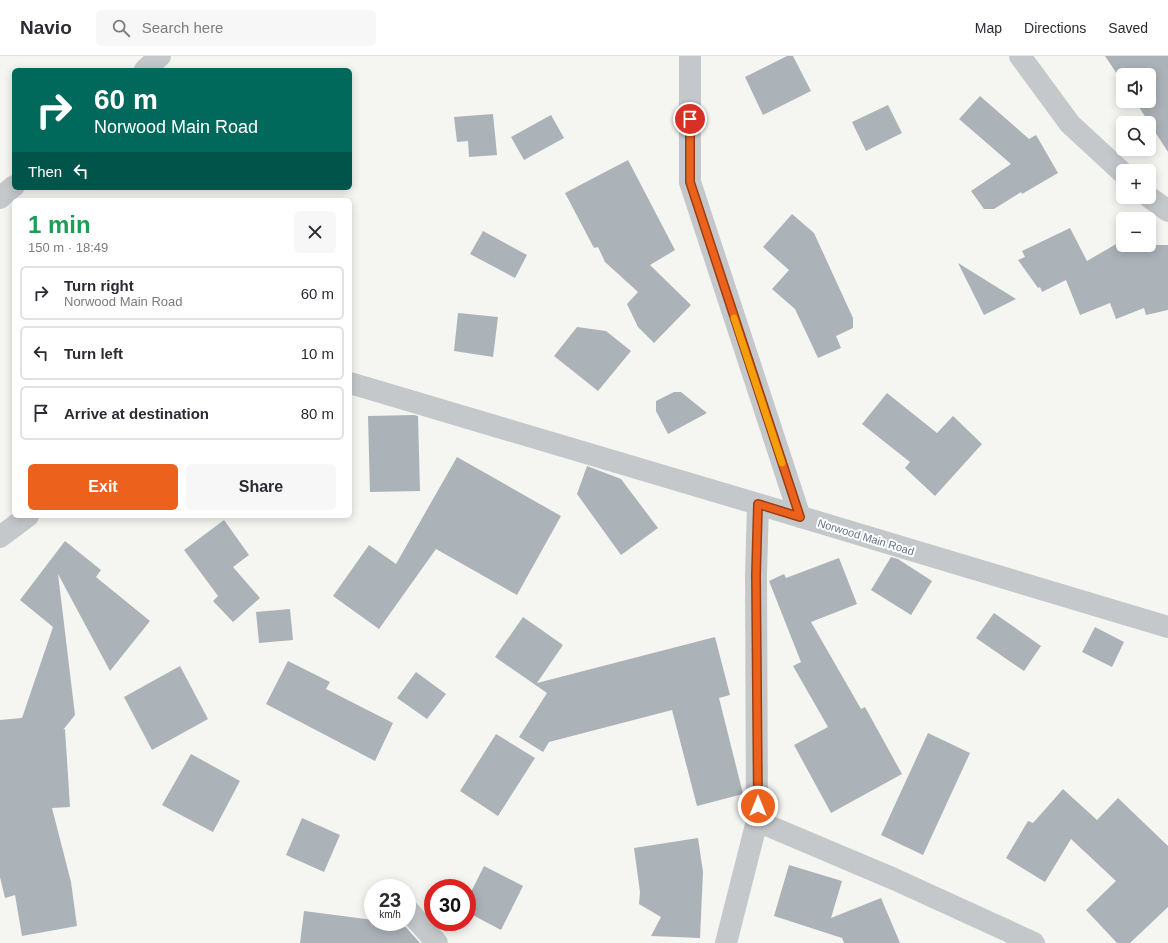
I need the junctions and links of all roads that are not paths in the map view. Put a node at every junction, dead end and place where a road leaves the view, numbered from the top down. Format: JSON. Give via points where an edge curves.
{"nodes":[{"id":1,"x":160,"y":56,"type":"edge"},
{"id":2,"x":690,"y":56,"type":"edge"},
{"id":3,"x":1020,"y":56,"type":"edge"},
{"id":4,"x":147,"y":68,"type":"edge"},
{"id":5,"x":1116,"y":167,"type":"edge"},
{"id":6,"x":12,"y":188,"type":"edge"},
{"id":7,"x":0,"y":198,"type":"edge"},
{"id":8,"x":1156,"y":202,"type":"edge"},
{"id":9,"x":1168,"y":211,"type":"edge"},
{"id":10,"x":352,"y":384,"type":"edge"},
{"id":11,"x":758,"y":504,"type":"junction"},
{"id":12,"x":800,"y":517,"type":"junction"},
{"id":13,"x":25,"y":518,"type":"edge"},
{"id":14,"x":0,"y":537,"type":"edge"},
{"id":15,"x":1168,"y":627,"type":"edge"},
{"id":16,"x":758,"y":821,"type":"junction"},
{"id":17,"x":416,"y":918,"type":"edge"},
{"id":18,"x":437,"y":943,"type":"edge"},
{"id":19,"x":726,"y":943,"type":"edge"},
{"id":20,"x":1034,"y":943,"type":"edge"}],
"edges":[{"from":1,"to":4,"type":"street"},
{"from":2,"to":12,"type":"street","via":[[690,182]]},
{"from":3,"to":5,"type":"street","via":[[1070,124]]},
{"from":6,"to":7,"type":"street"},
{"from":8,"to":9,"type":"street"},
{"from":10,"to":11,"type":"street","name":"Norwood Main Road"},
{"from":11,"to":12,"type":"street","name":"Norwood Main Road"},
{"from":11,"to":16,"type":"street"},
{"from":12,"to":15,"type":"street","name":"Norwood Main Road"},
{"from":13,"to":14,"type":"street"},
{"from":16,"to":19,"type":"street"},
{"from":16,"to":20,"type":"street"},
{"from":17,"to":18,"type":"street"}]}
